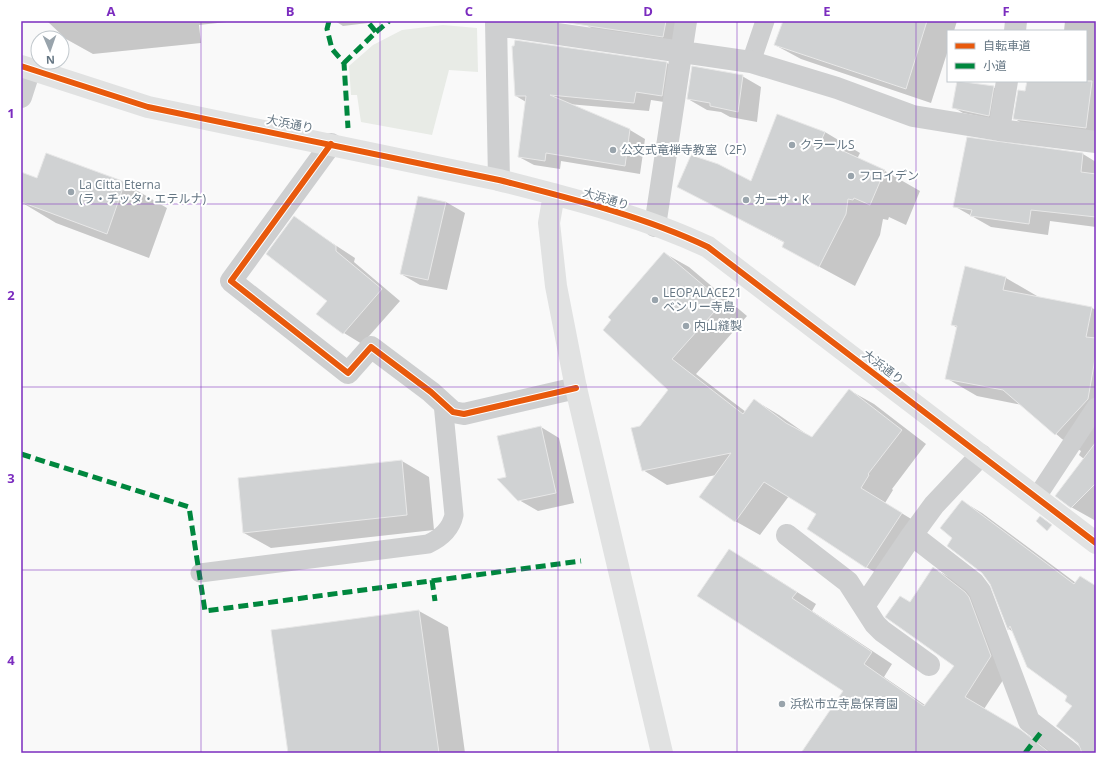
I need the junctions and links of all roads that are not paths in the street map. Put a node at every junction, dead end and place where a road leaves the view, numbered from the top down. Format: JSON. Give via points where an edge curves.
{"nodes":[{"id":1,"x":686,"y":21,"type":"edge"},
{"id":2,"x":765,"y":21,"type":"edge"},
{"id":3,"x":496,"y":23,"type":"edge"},
{"id":4,"x":681,"y":52,"type":"junction"},
{"id":5,"x":751,"y":62,"type":"junction"},
{"id":6,"x":25,"y":68,"type":"edge"},
{"id":7,"x":1007,"y":82,"type":"edge"},
{"id":8,"x":21,"y":97,"type":"edge"},
{"id":9,"x":999,"y":130,"type":"junction"},
{"id":10,"x":1096,"y":142,"type":"edge"},
{"id":11,"x":331,"y":144,"type":"junction"},
{"id":12,"x":499,"y":180,"type":"junction"},
{"id":13,"x":554,"y":194,"type":"junction"},
{"id":14,"x":655,"y":226,"type":"junction"},
{"id":15,"x":576,"y":388,"type":"junction"},
{"id":16,"x":443,"y":403,"type":"junction"},
{"id":17,"x":1096,"y":407,"type":"edge"},
{"id":18,"x":981,"y":455,"type":"junction"},
{"id":19,"x":1036,"y":498,"type":"junction"},
{"id":20,"x":787,"y":535,"type":"dead end"},
{"id":21,"x":912,"y":535,"type":"junction"},
{"id":22,"x":1096,"y":543,"type":"edge"},
{"id":23,"x":200,"y":573,"type":"dead end"},
{"id":24,"x":864,"y":606,"type":"junction"},
{"id":25,"x":929,"y":665,"type":"dead end"},
{"id":26,"x":662,"y":753,"type":"edge"},
{"id":27,"x":1070,"y":753,"type":"edge"}],
"edges":[{"from":1,"to":4,"type":"street"},
{"from":2,"to":5,"type":"lane"},
{"from":3,"to":4,"type":"street"},
{"from":3,"to":12,"type":"street"},
{"from":4,"to":5,"type":"street"},
{"from":4,"to":14,"type":"street"},
{"from":5,"to":9,"type":"street","via":[[837,88],[913,116]]},
{"from":6,"to":8,"type":"street"},
{"from":6,"to":11,"type":"street","name":"大浜通り","via":[[148,107]]},
{"from":7,"to":9,"type":"street"},
{"from":9,"to":10,"type":"street"},
{"from":11,"to":12,"type":"street","name":"大浜通り"},
{"from":11,"to":16,"type":"street","via":[[231,281],[348,372],[371,347]]},
{"from":12,"to":13,"type":"street","name":"大浜通り"},
{"from":13,"to":14,"type":"street","name":"大浜通り"},
{"from":13,"to":15,"type":"street","via":[[549,223],[555,278]]},
{"from":14,"to":18,"type":"street","name":"大浜通り","via":[[708,248]]},
{"from":15,"to":16,"type":"street","via":[[464,414],[453,412]]},
{"from":15,"to":26,"type":"street"},
{"from":16,"to":23,"type":"lane","via":[[454,515],[452,525],[438,540],[428,544]]},
{"from":17,"to":19,"type":"lane"},
{"from":18,"to":19,"type":"street","name":"大浜通り"},
{"from":18,"to":21,"type":"street","via":[[934,505]]},
{"from":19,"to":22,"type":"street","name":"大浜通り"},
{"from":20,"to":24,"type":"street","via":[[844,578]]},
{"from":21,"to":24,"type":"street"},
{"from":21,"to":27,"type":"street","via":[[974,583],[980,591],[1029,721]]},
{"from":24,"to":25,"type":"street","via":[[882,631]]}]}
